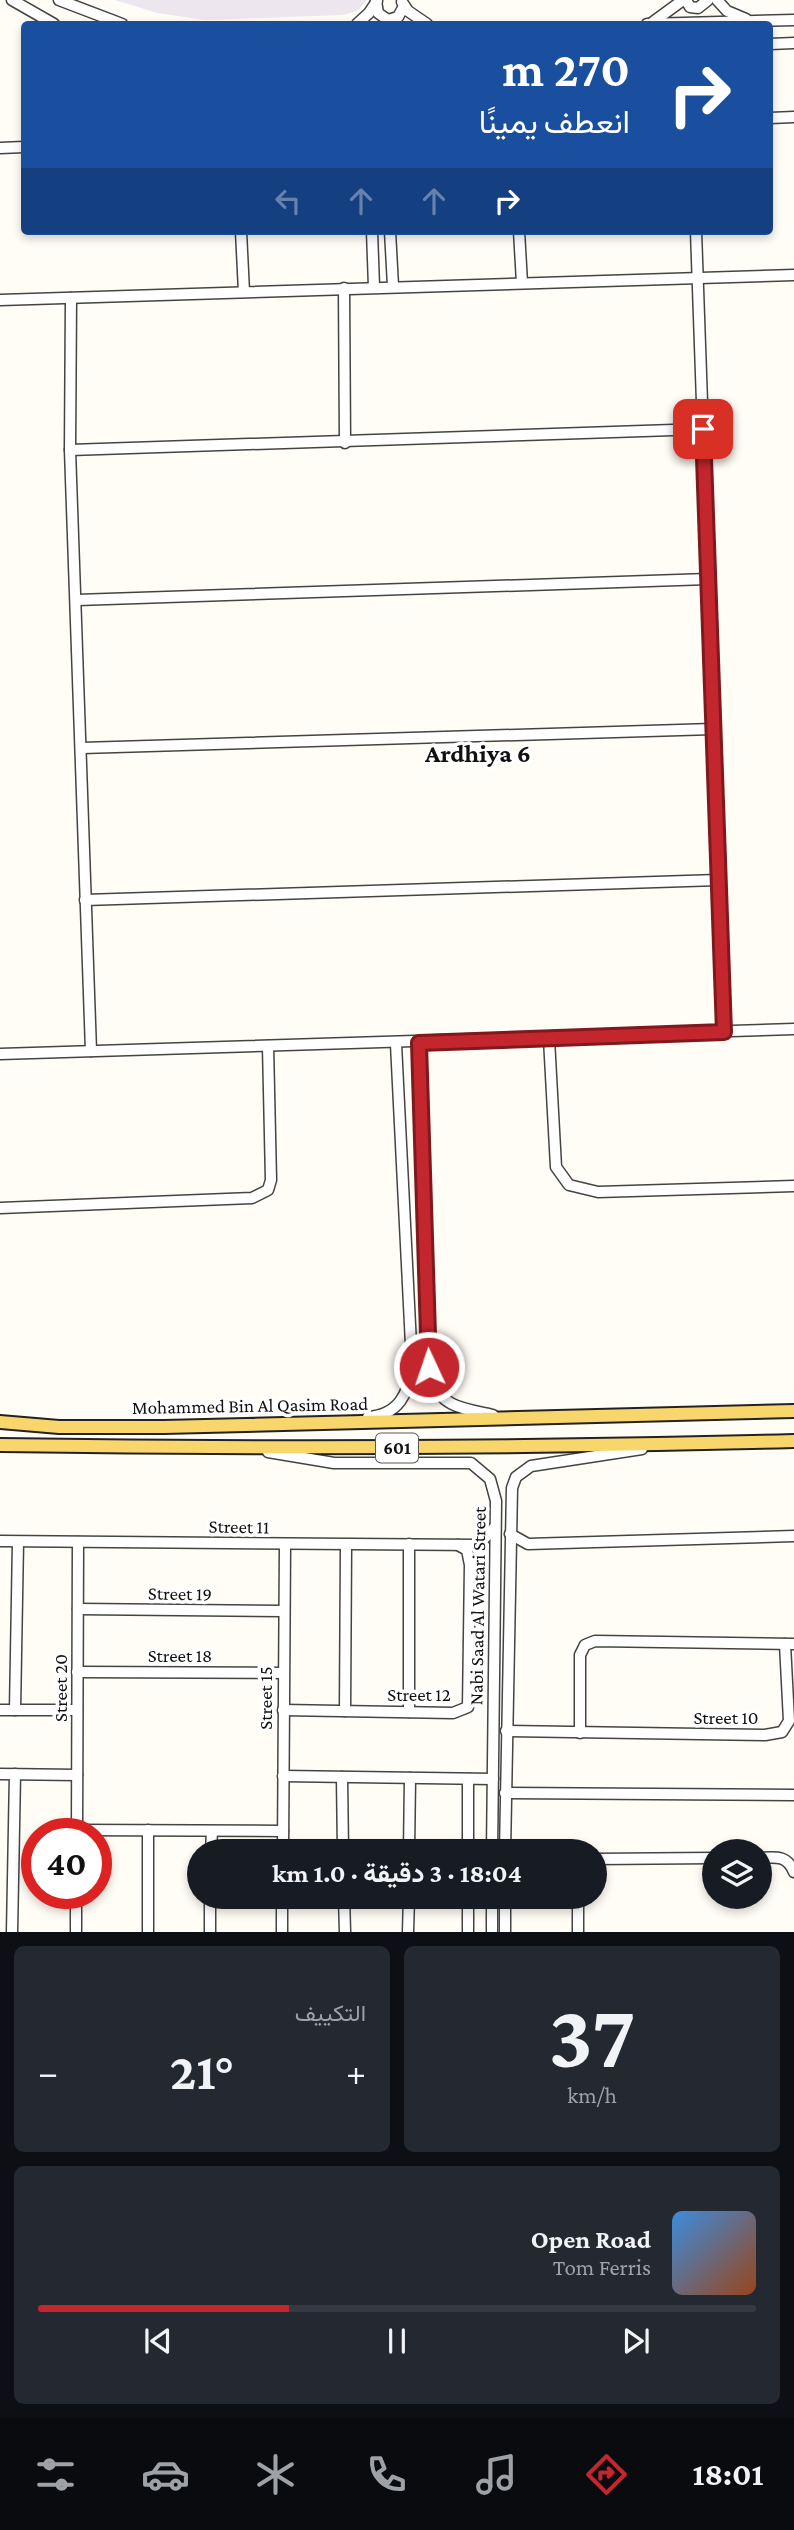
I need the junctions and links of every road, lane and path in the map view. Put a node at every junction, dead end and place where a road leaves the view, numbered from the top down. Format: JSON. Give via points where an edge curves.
{"nodes":[{"id":1,"x":12,"y":0,"type":"edge"},
{"id":2,"x":59,"y":0,"type":"edge"},
{"id":3,"x":685,"y":0,"type":"edge"},
{"id":4,"x":708,"y":0,"type":"edge"},
{"id":5,"x":717,"y":0,"type":"edge"},
{"id":6,"x":377,"y":1,"type":"edge"},
{"id":7,"x":403,"y":3,"type":"edge"},
{"id":8,"x":794,"y":20,"type":"edge"},
{"id":9,"x":49,"y":21,"type":"edge"},
{"id":10,"x":114,"y":21,"type":"edge"},
{"id":11,"x":359,"y":21,"type":"edge"},
{"id":12,"x":424,"y":21,"type":"edge"},
{"id":13,"x":653,"y":21,"type":"edge"},
{"id":14,"x":756,"y":21,"type":"joint"},
{"id":15,"x":794,"y":43,"type":"edge"},
{"id":16,"x":773,"y":44,"type":"edge"},
{"id":17,"x":794,"y":117,"type":"edge"},
{"id":18,"x":773,"y":118,"type":"edge"},
{"id":19,"x":0,"y":148,"type":"edge"},
{"id":20,"x":21,"y":148,"type":"edge"},
{"id":21,"x":241,"y":235,"type":"edge"},
{"id":22,"x":372,"y":235,"type":"edge"},
{"id":23,"x":390,"y":235,"type":"edge"},
{"id":24,"x":519,"y":235,"type":"edge"},
{"id":25,"x":696,"y":235,"type":"edge"},
{"id":26,"x":794,"y":275,"type":"edge"},
{"id":27,"x":698,"y":277,"type":"junction"},
{"id":28,"x":522,"y":283,"type":"junction"},
{"id":29,"x":393,"y":286,"type":"junction"},
{"id":30,"x":374,"y":287,"type":"junction"},
{"id":31,"x":344,"y":288,"type":"junction"},
{"id":32,"x":244,"y":292,"type":"junction"},
{"id":33,"x":71,"y":298,"type":"junction"},
{"id":34,"x":0,"y":300,"type":"edge"},
{"id":35,"x":703,"y":429,"type":"junction"},
{"id":36,"x":345,"y":443,"type":"junction"},
{"id":37,"x":70,"y":450,"type":"junction"},
{"id":38,"x":708,"y":579,"type":"junction"},
{"id":39,"x":77,"y":600,"type":"junction"},
{"id":40,"x":713,"y":729,"type":"junction"},
{"id":41,"x":82,"y":748,"type":"junction"},
{"id":42,"x":719,"y":880,"type":"junction"},
{"id":43,"x":85,"y":900,"type":"junction"},
{"id":44,"x":794,"y":1030,"type":"edge"},
{"id":45,"x":724,"y":1032,"type":"junction"},
{"id":46,"x":548,"y":1039,"type":"junction"},
{"id":47,"x":419,"y":1043,"type":"junction"},
{"id":48,"x":396,"y":1044,"type":"junction"},
{"id":49,"x":268,"y":1046,"type":"junction"},
{"id":50,"x":91,"y":1051,"type":"junction"},
{"id":51,"x":0,"y":1054,"type":"edge"},
{"id":52,"x":794,"y":1186,"type":"edge"},
{"id":53,"x":0,"y":1208,"type":"edge"},
{"id":54,"x":430,"y":1362,"type":"junction"},
{"id":55,"x":412,"y":1365,"type":"junction"},
{"id":56,"x":794,"y":1411,"type":"edge"},
{"id":57,"x":504,"y":1417,"type":"junction"},
{"id":58,"x":0,"y":1422,"type":"edge"},
{"id":59,"x":59,"y":1427,"type":"junction"},
{"id":60,"x":164,"y":1427,"type":"junction"},
{"id":61,"x":0,"y":1440,"type":"edge"},
{"id":62,"x":794,"y":1441,"type":"edge"},
{"id":63,"x":667,"y":1444,"type":"junction"},
{"id":64,"x":0,"y":1445,"type":"edge"},
{"id":65,"x":254,"y":1449,"type":"junction"},
{"id":66,"x":510,"y":1520,"type":"junction"},
{"id":67,"x":495,"y":1524,"type":"junction"},
{"id":68,"x":510,"y":1534,"type":"junction"},
{"id":69,"x":794,"y":1536,"type":"edge"},
{"id":70,"x":0,"y":1541,"type":"edge"},
{"id":71,"x":18,"y":1542,"type":"junction"},
{"id":72,"x":78,"y":1542,"type":"junction"},
{"id":73,"x":285,"y":1544,"type":"junction"},
{"id":74,"x":409,"y":1544,"type":"junction"},
{"id":75,"x":457,"y":1544,"type":"junction"},
{"id":76,"x":528,"y":1544,"type":"junction"},
{"id":77,"x":346,"y":1545,"type":"junction"},
{"id":78,"x":478,"y":1545,"type":"junction"},
{"id":79,"x":509,"y":1559,"type":"junction"},
{"id":80,"x":494,"y":1568,"type":"junction"},
{"id":81,"x":509,"y":1572,"type":"junction"},
{"id":82,"x":78,"y":1609,"type":"junction"},
{"id":83,"x":283,"y":1611,"type":"junction"},
{"id":84,"x":790,"y":1644,"type":"edge"},
{"id":85,"x":78,"y":1672,"type":"junction"},
{"id":86,"x":283,"y":1673,"type":"junction"},
{"id":87,"x":0,"y":1710,"type":"edge"},
{"id":88,"x":15,"y":1710,"type":"junction"},
{"id":89,"x":77,"y":1710,"type":"junction"},
{"id":90,"x":283,"y":1710,"type":"junction"},
{"id":91,"x":345,"y":1711,"type":"junction"},
{"id":92,"x":409,"y":1712,"type":"junction"},
{"id":93,"x":506,"y":1731,"type":"junction"},
{"id":94,"x":580,"y":1733,"type":"junction"},
{"id":95,"x":0,"y":1774,"type":"edge"},
{"id":96,"x":15,"y":1774,"type":"junction"},
{"id":97,"x":77,"y":1774,"type":"junction"},
{"id":98,"x":283,"y":1776,"type":"junction"},
{"id":99,"x":342,"y":1777,"type":"junction"},
{"id":100,"x":410,"y":1779,"type":"junction"},
{"id":101,"x":468,"y":1779,"type":"junction"},
{"id":102,"x":493,"y":1779,"type":"junction"},
{"id":103,"x":505,"y":1793,"type":"junction"},
{"id":104,"x":794,"y":1796,"type":"edge"},
{"id":105,"x":76,"y":1818,"type":"edge"},
{"id":106,"x":148,"y":1830,"type":"junction"},
{"id":107,"x":112,"y":1831,"type":"edge"},
{"id":108,"x":212,"y":1831,"type":"junction"},
{"id":109,"x":283,"y":1831,"type":"junction"},
{"id":110,"x":212,"y":1839,"type":"edge"},
{"id":111,"x":283,"y":1839,"type":"edge"},
{"id":112,"x":343,"y":1839,"type":"edge"},
{"id":113,"x":409,"y":1839,"type":"edge"},
{"id":114,"x":468,"y":1839,"type":"edge"},
{"id":115,"x":492,"y":1839,"type":"edge"},
{"id":116,"x":505,"y":1839,"type":"edge"},
{"id":117,"x":772,"y":1857,"type":"edge"},
{"id":118,"x":702,"y":1858,"type":"edge"},
{"id":119,"x":607,"y":1859,"type":"edge"},
{"id":120,"x":794,"y":1872,"type":"edge"},
{"id":121,"x":76,"y":1909,"type":"edge"},
{"id":122,"x":211,"y":1909,"type":"edge"},
{"id":123,"x":282,"y":1909,"type":"edge"},
{"id":124,"x":344,"y":1909,"type":"edge"},
{"id":125,"x":409,"y":1909,"type":"edge"},
{"id":126,"x":468,"y":1909,"type":"edge"},
{"id":127,"x":492,"y":1909,"type":"edge"},
{"id":128,"x":505,"y":1909,"type":"edge"},
{"id":129,"x":578,"y":1909,"type":"edge"},
{"id":130,"x":12,"y":1931,"type":"edge"},
{"id":131,"x":76,"y":1931,"type":"edge"},
{"id":132,"x":148,"y":1931,"type":"edge"},
{"id":133,"x":210,"y":1931,"type":"edge"},
{"id":134,"x":282,"y":1931,"type":"edge"},
{"id":135,"x":345,"y":1931,"type":"edge"},
{"id":136,"x":408,"y":1931,"type":"edge"},
{"id":137,"x":468,"y":1931,"type":"edge"},
{"id":138,"x":492,"y":1931,"type":"edge"},
{"id":139,"x":505,"y":1931,"type":"edge"},
{"id":140,"x":578,"y":1931,"type":"edge"}],
"edges":[{"from":1,"to":9,"type":"street"},
{"from":2,"to":10,"type":"street"},
{"from":3,"to":4,"type":"street","via":[[698,8]]},
{"from":3,"to":13,"type":"street"},
{"from":5,"to":14,"type":"street","via":[[736,16]]},
{"from":6,"to":7,"type":"street","via":[[378,13],[388,20],[398,17]]},
{"from":6,"to":11,"type":"street"},
{"from":7,"to":12,"type":"street"},
{"from":8,"to":14,"type":"street"},
{"from":15,"to":16,"type":"street"},
{"from":17,"to":18,"type":"street"},
{"from":19,"to":20,"type":"street"},
{"from":21,"to":32,"type":"street"},
{"from":22,"to":30,"type":"street"},
{"from":23,"to":29,"type":"street"},
{"from":24,"to":28,"type":"street"},
{"from":25,"to":27,"type":"street"},
{"from":26,"to":27,"type":"street"},
{"from":27,"to":28,"type":"street"},
{"from":27,"to":35,"type":"street"},
{"from":28,"to":29,"type":"street"},
{"from":29,"to":30,"type":"street"},
{"from":30,"to":31,"type":"street"},
{"from":31,"to":32,"type":"street"},
{"from":31,"to":36,"type":"street"},
{"from":32,"to":33,"type":"street"},
{"from":33,"to":34,"type":"street"},
{"from":33,"to":37,"type":"street"},
{"from":35,"to":36,"type":"street"},
{"from":35,"to":38,"type":"street"},
{"from":36,"to":37,"type":"street"},
{"from":37,"to":39,"type":"street"},
{"from":38,"to":39,"type":"street"},
{"from":38,"to":40,"type":"street"},
{"from":39,"to":41,"type":"street"},
{"from":40,"to":41,"type":"street"},
{"from":40,"to":42,"type":"street"},
{"from":41,"to":43,"type":"street"},
{"from":42,"to":43,"type":"street"},
{"from":42,"to":45,"type":"street"},
{"from":43,"to":50,"type":"street"},
{"from":44,"to":45,"type":"street"},
{"from":45,"to":46,"type":"street"},
{"from":46,"to":47,"type":"street"},
{"from":46,"to":52,"type":"street","via":[[555,1167],[569,1185],[598,1192]]},
{"from":47,"to":48,"type":"street"},
{"from":47,"to":54,"type":"street"},
{"from":48,"to":49,"type":"street"},
{"from":48,"to":55,"type":"street"},
{"from":49,"to":50,"type":"street"},
{"from":49,"to":53,"type":"street","via":[[268,1190],[252,1198]]},
{"from":50,"to":51,"type":"street"},
{"from":54,"to":55,"type":"street","via":[[421,1373]]},
{"from":54,"to":57,"type":"street","via":[[435,1388],[445,1401]]},
{"from":55,"to":60,"type":"street","via":[[403,1400],[374,1417]]},
{"from":56,"to":57,"type":"main road","name":"Mohammed Bin Al Qasim Road","number":"601"},
{"from":57,"to":60,"type":"main road","name":"Mohammed Bin Al Qasim Road","number":"601"},
{"from":58,"to":59,"type":"main road","name":"Mohammed Bin Al Qasim Road","number":"601"},
{"from":59,"to":60,"type":"main road","name":"Mohammed Bin Al Qasim Road","number":"601"},
{"from":59,"to":61,"type":"main road","via":[[66,1436],[61,1443]]},
{"from":62,"to":63,"type":"main road","number":"601"},
{"from":63,"to":65,"type":"main road","number":"601"},
{"from":63,"to":66,"type":"street","name":"Nabi Saad Al Watari Street","via":[[523,1470],[512,1488]]},
{"from":64,"to":65,"type":"main road","number":"601"},
{"from":65,"to":67,"type":"street","name":"Nabi Saad Al Watari Street","via":[[334,1463],[471,1463],[490,1479],[495,1490]]},
{"from":66,"to":67,"type":"street","via":[[503,1515]]},
{"from":66,"to":68,"type":"street","name":"Nabi Saad Al Watari Street"},
{"from":67,"to":78,"type":"street"},
{"from":67,"to":80,"type":"street","name":"Nabi Saad Al Watari Street"},
{"from":68,"to":76,"type":"street"},
{"from":68,"to":79,"type":"street","name":"Nabi Saad Al Watari Street"},
{"from":69,"to":76,"type":"street"},
{"from":70,"to":71,"type":"street","name":"Street 11"},
{"from":71,"to":72,"type":"street","name":"Street 11"},
{"from":71,"to":88,"type":"street"},
{"from":72,"to":73,"type":"street","name":"Street 11"},
{"from":72,"to":82,"type":"street","name":"Street 20"},
{"from":73,"to":77,"type":"street","name":"Street 11"},
{"from":73,"to":83,"type":"street","name":"Street 15"},
{"from":74,"to":75,"type":"street","name":"Street 11"},
{"from":74,"to":77,"type":"street","name":"Street 11"},
{"from":74,"to":92,"type":"street"},
{"from":75,"to":78,"type":"street","name":"Street 11"},
{"from":75,"to":92,"type":"street","name":"Street 12","via":[[467,1550],[470,1565],[468,1707],[453,1713]]},
{"from":76,"to":79,"type":"street"},
{"from":77,"to":91,"type":"street"},
{"from":78,"to":80,"type":"street"},
{"from":79,"to":81,"type":"street","name":"Nabi Saad Al Watari Street"},
{"from":80,"to":81,"type":"street","via":[[502,1576]]},
{"from":80,"to":102,"type":"street","name":"Nabi Saad Al Watari Street"},
{"from":81,"to":93,"type":"street","name":"Nabi Saad Al Watari Street"},
{"from":82,"to":83,"type":"street","name":"Street 19"},
{"from":82,"to":85,"type":"street","name":"Street 20"},
{"from":83,"to":86,"type":"street","name":"Street 15"},
{"from":84,"to":94,"type":"street","name":"Street 10","via":[[789,1721],[782,1732]]},
{"from":84,"to":94,"type":"street","name":"Street 10","via":[[585,1644],[580,1655]]},
{"from":85,"to":86,"type":"street","name":"Street 18"},
{"from":85,"to":89,"type":"street","name":"Street 20"},
{"from":86,"to":90,"type":"street","name":"Street 15"},
{"from":87,"to":88,"type":"street"},
{"from":88,"to":89,"type":"street"},
{"from":89,"to":97,"type":"street","name":"Street 20"},
{"from":90,"to":91,"type":"street","name":"Street 12"},
{"from":90,"to":98,"type":"street","name":"Street 15"},
{"from":91,"to":92,"type":"street","name":"Street 12"},
{"from":93,"to":94,"type":"street","name":"Street 10"},
{"from":93,"to":103,"type":"street","name":"Nabi Saad Al Watari Street"},
{"from":95,"to":96,"type":"street"},
{"from":96,"to":97,"type":"street"},
{"from":96,"to":130,"type":"street"},
{"from":97,"to":105,"type":"street","name":"Street 20"},
{"from":98,"to":99,"type":"street"},
{"from":98,"to":109,"type":"street","name":"Street 15"},
{"from":99,"to":100,"type":"street"},
{"from":99,"to":112,"type":"street"},
{"from":100,"to":101,"type":"street"},
{"from":100,"to":113,"type":"street"},
{"from":101,"to":102,"type":"street"},
{"from":101,"to":114,"type":"street"},
{"from":102,"to":115,"type":"street","name":"Nabi Saad Al Watari Street"},
{"from":103,"to":104,"type":"street"},
{"from":103,"to":116,"type":"street","name":"Nabi Saad Al Watari Street"},
{"from":106,"to":107,"type":"street"},
{"from":106,"to":108,"type":"street"},
{"from":106,"to":132,"type":"street"},
{"from":108,"to":109,"type":"street"},
{"from":108,"to":110,"type":"street"},
{"from":109,"to":111,"type":"street","name":"Street 15"},
{"from":117,"to":120,"type":"street","via":[[789,1862]]},
{"from":118,"to":119,"type":"street"},
{"from":121,"to":131,"type":"street"},
{"from":122,"to":133,"type":"street"},
{"from":123,"to":134,"type":"street"},
{"from":124,"to":135,"type":"street"},
{"from":125,"to":136,"type":"street"},
{"from":126,"to":137,"type":"street"},
{"from":127,"to":138,"type":"street"},
{"from":128,"to":139,"type":"street"},
{"from":129,"to":140,"type":"street"}]}
